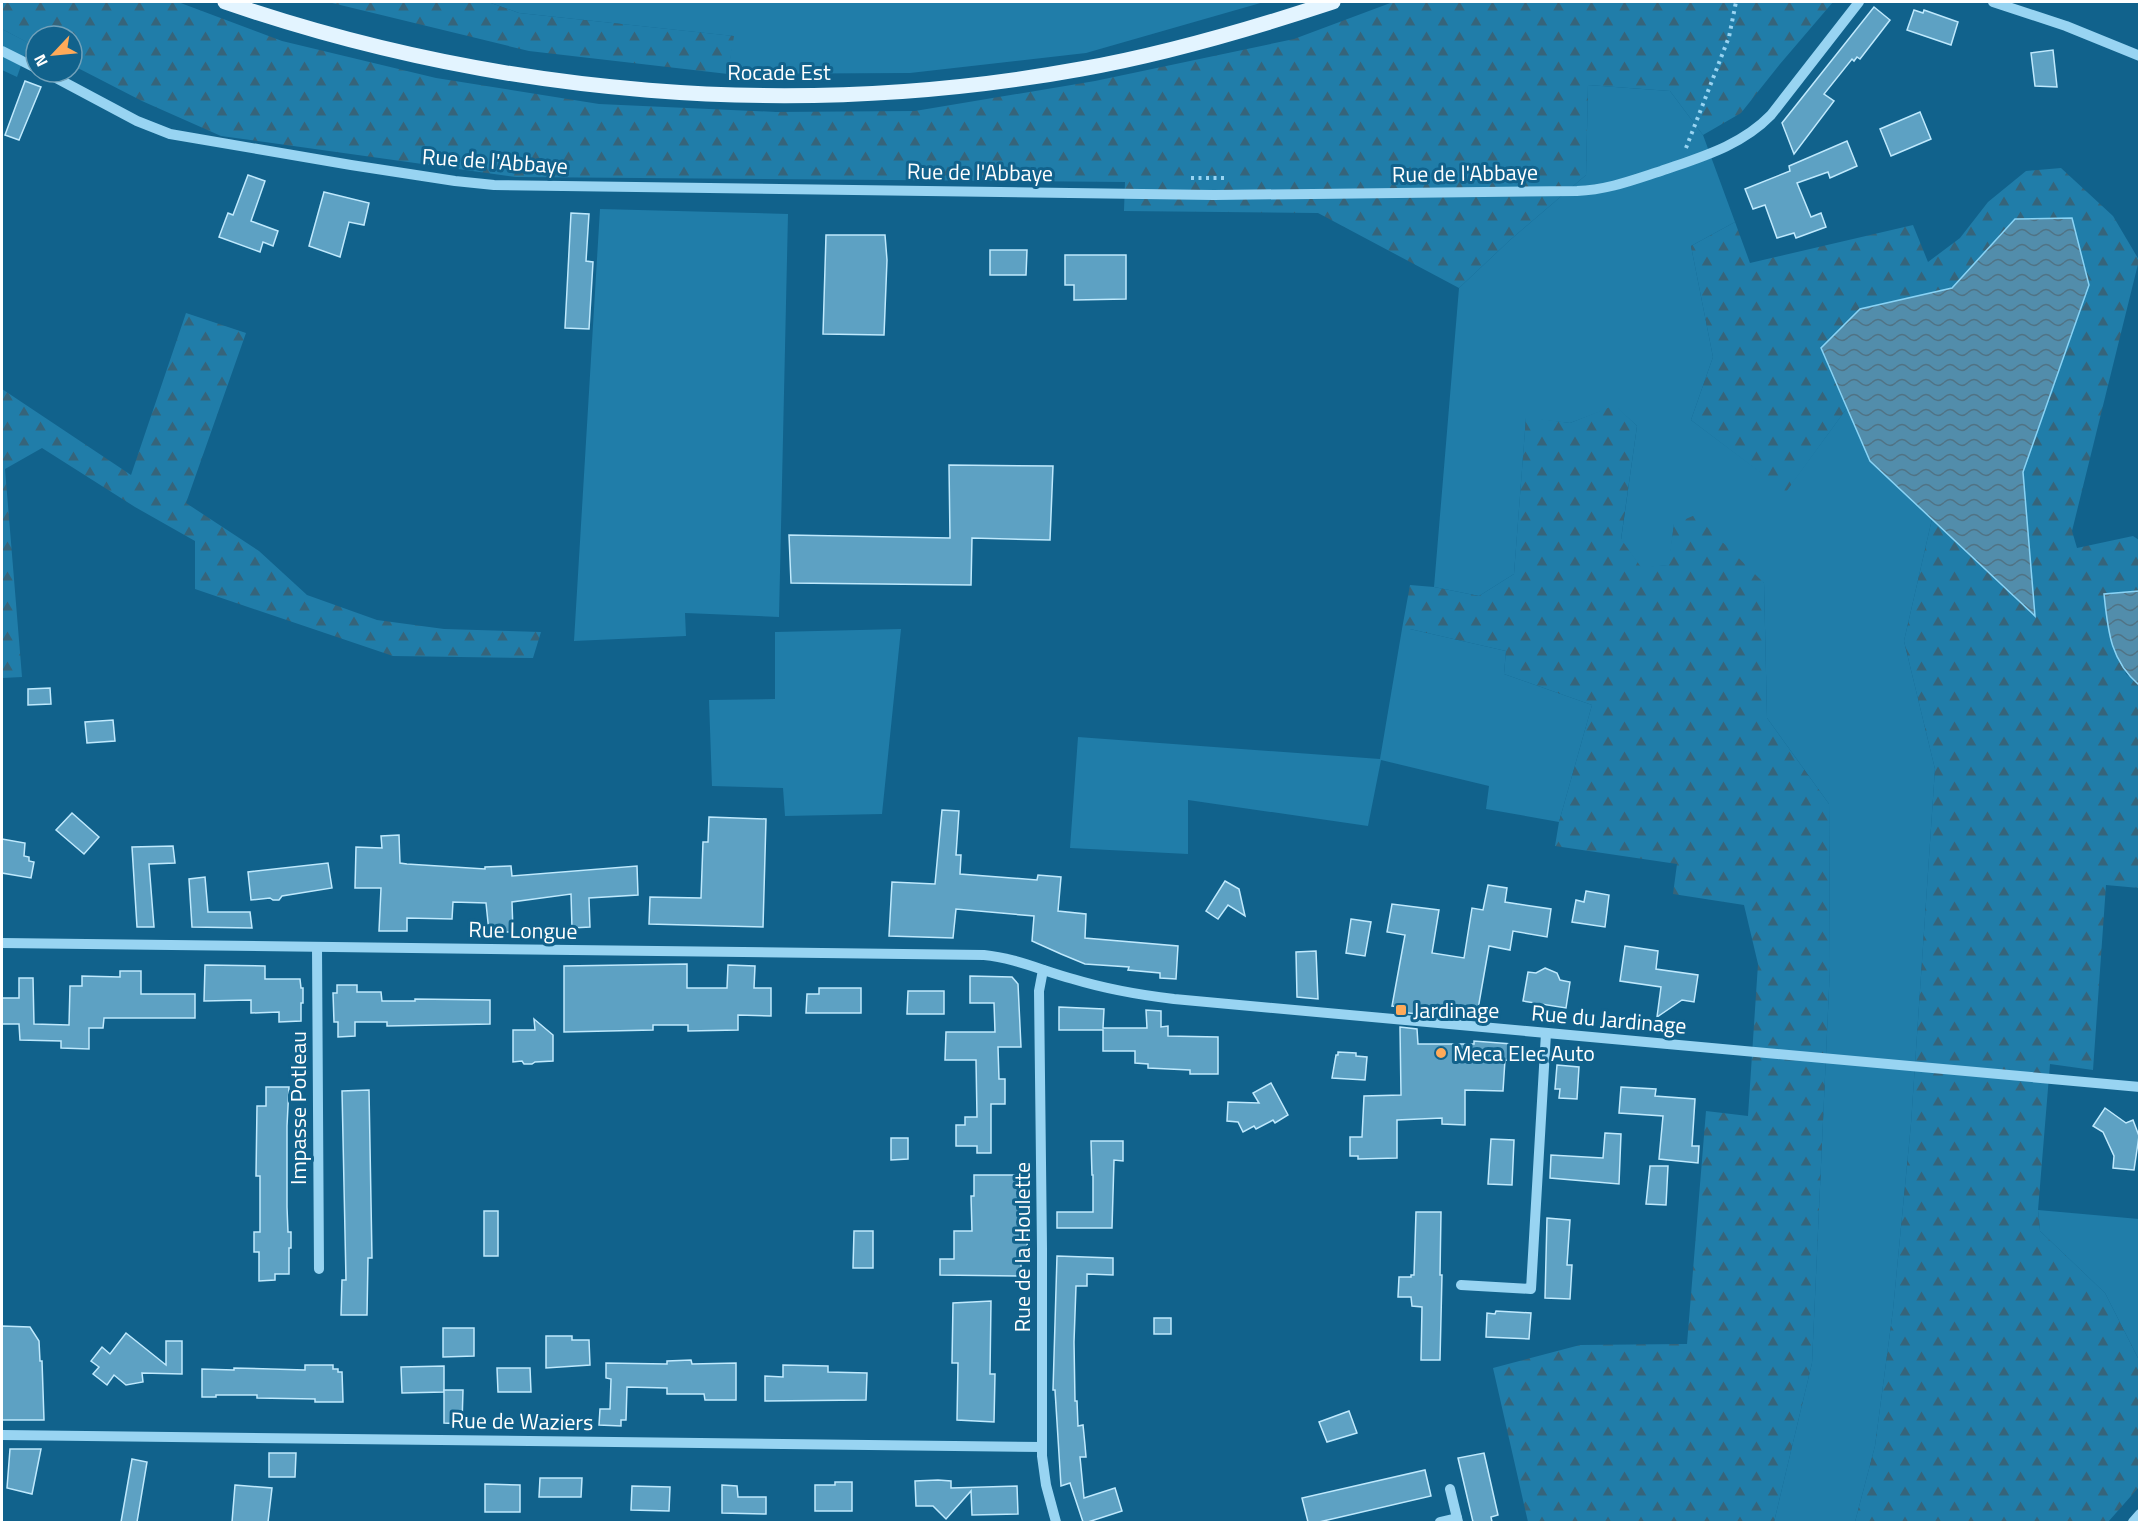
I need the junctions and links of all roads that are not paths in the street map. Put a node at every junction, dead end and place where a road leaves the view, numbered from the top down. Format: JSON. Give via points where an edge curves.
{"nodes":[{"id":1,"x":225,"y":2,"type":"edge"},
{"id":2,"x":1333,"y":2,"type":"edge"},
{"id":3,"x":1859,"y":2,"type":"edge"},
{"id":4,"x":1993,"y":2,"type":"edge"},
{"id":5,"x":2,"y":51,"type":"edge"},
{"id":6,"x":2139,"y":56,"type":"edge"},
{"id":7,"x":24,"y":62,"type":"edge"},
{"id":8,"x":67,"y":84,"type":"edge"},
{"id":9,"x":2,"y":943,"type":"edge"},
{"id":10,"x":317,"y":947,"type":"junction"},
{"id":11,"x":1043,"y":970,"type":"junction"},
{"id":12,"x":1546,"y":1033,"type":"junction"},
{"id":13,"x":2139,"y":1088,"type":"edge"},
{"id":14,"x":319,"y":1269,"type":"dead end"},
{"id":15,"x":1461,"y":1285,"type":"dead end"},
{"id":16,"x":2,"y":1435,"type":"edge"},
{"id":17,"x":1042,"y":1447,"type":"junction"},
{"id":18,"x":1450,"y":1489,"type":"dead end"},
{"id":19,"x":2139,"y":1514,"type":"edge"},
{"id":20,"x":1457,"y":1520,"type":"edge"},
{"id":21,"x":1056,"y":1522,"type":"edge"},
{"id":22,"x":1440,"y":1522,"type":"edge"},
{"id":23,"x":2133,"y":1522,"type":"edge"}],
"edges":[{"from":1,"to":2,"type":"main road","name":"Rocade Est","via":[[365,43],[506,74],[629,89],[756,96],[907,91],[1080,70],[1209,40]]},
{"from":3,"to":8,"type":"street","name":"Rue de l'Abbaye","via":[[1771,115],[1744,137],[1707,155],[1620,185],[1577,191],[1214,195],[494,184],[447,180],[170,134],[136,121]]},
{"from":4,"to":6,"type":"street"},
{"from":5,"to":7,"type":"street"},
{"from":9,"to":10,"type":"street","name":"Rue Longue"},
{"from":10,"to":11,"type":"street","name":"Rue Longue","via":[[973,955],[1011,959]]},
{"from":10,"to":14,"type":"street","name":"Impasse Potleau"},
{"from":11,"to":12,"type":"street","name":"Rue du Jardinage","via":[[1159,997]]},
{"from":11,"to":17,"type":"street","name":"Rue de la Houlette","via":[[1039,991]]},
{"from":12,"to":13,"type":"street","name":"Rue du Jardinage"},
{"from":12,"to":15,"type":"street","via":[[1531,1289]]},
{"from":16,"to":17,"type":"street","name":"Rue de Waziers"},
{"from":17,"to":21,"type":"street","name":"Rue de la Houlette","via":[[1046,1485]]},
{"from":18,"to":20,"type":"street"},
{"from":19,"to":23,"type":"street"},
{"from":20,"to":22,"type":"street"}]}
